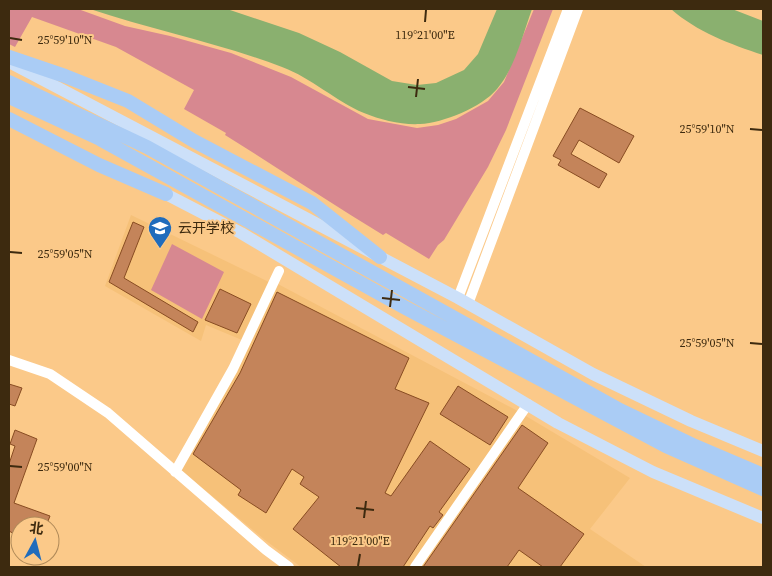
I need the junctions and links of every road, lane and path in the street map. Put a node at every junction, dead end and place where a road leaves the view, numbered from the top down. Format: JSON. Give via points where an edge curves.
{"nodes":[{"id":1,"x":568,"y":9,"type":"edge"},
{"id":2,"x":578,"y":9,"type":"edge"},
{"id":3,"x":9,"y":57,"type":"edge"},
{"id":4,"x":9,"y":62,"type":"edge"},
{"id":5,"x":9,"y":82,"type":"edge"},
{"id":6,"x":9,"y":97,"type":"edge"},
{"id":7,"x":9,"y":114,"type":"edge"},
{"id":8,"x":9,"y":119,"type":"edge"},
{"id":9,"x":166,"y":194,"type":"junction"},
{"id":10,"x":380,"y":257,"type":"junction"},
{"id":11,"x":279,"y":270,"type":"dead end"},
{"id":12,"x":464,"y":301,"type":"junction"},
{"id":13,"x":9,"y":360,"type":"edge"},
{"id":14,"x":528,"y":404,"type":"junction"},
{"id":15,"x":763,"y":451,"type":"edge"},
{"id":16,"x":175,"y":472,"type":"junction"},
{"id":17,"x":763,"y":475,"type":"edge"},
{"id":18,"x":763,"y":489,"type":"edge"},
{"id":19,"x":763,"y":518,"type":"edge"},
{"id":20,"x":289,"y":567,"type":"edge"},
{"id":21,"x":415,"y":567,"type":"edge"}],
"edges":[{"from":1,"to":12,"type":"street"},
{"from":2,"to":12,"type":"street"},
{"from":3,"to":10,"type":"highway","via":[[128,101],[312,203]]},
{"from":4,"to":10,"type":"main road"},
{"from":5,"to":17,"type":"highway","via":[[147,147],[620,410]]},
{"from":6,"to":18,"type":"highway","via":[[100,139],[395,302],[666,446]]},
{"from":7,"to":9,"type":"main road"},
{"from":8,"to":9,"type":"highway"},
{"from":9,"to":14,"type":"main road","via":[[241,233]]},
{"from":10,"to":12,"type":"main road"},
{"from":11,"to":16,"type":"street","via":[[225,384]]},
{"from":12,"to":15,"type":"main road","via":[[614,384]]},
{"from":13,"to":16,"type":"street","via":[[50,374],[108,414]]},
{"from":14,"to":19,"type":"main road","via":[[653,472]]},
{"from":14,"to":21,"type":"street"},
{"from":16,"to":20,"type":"street"}]}
